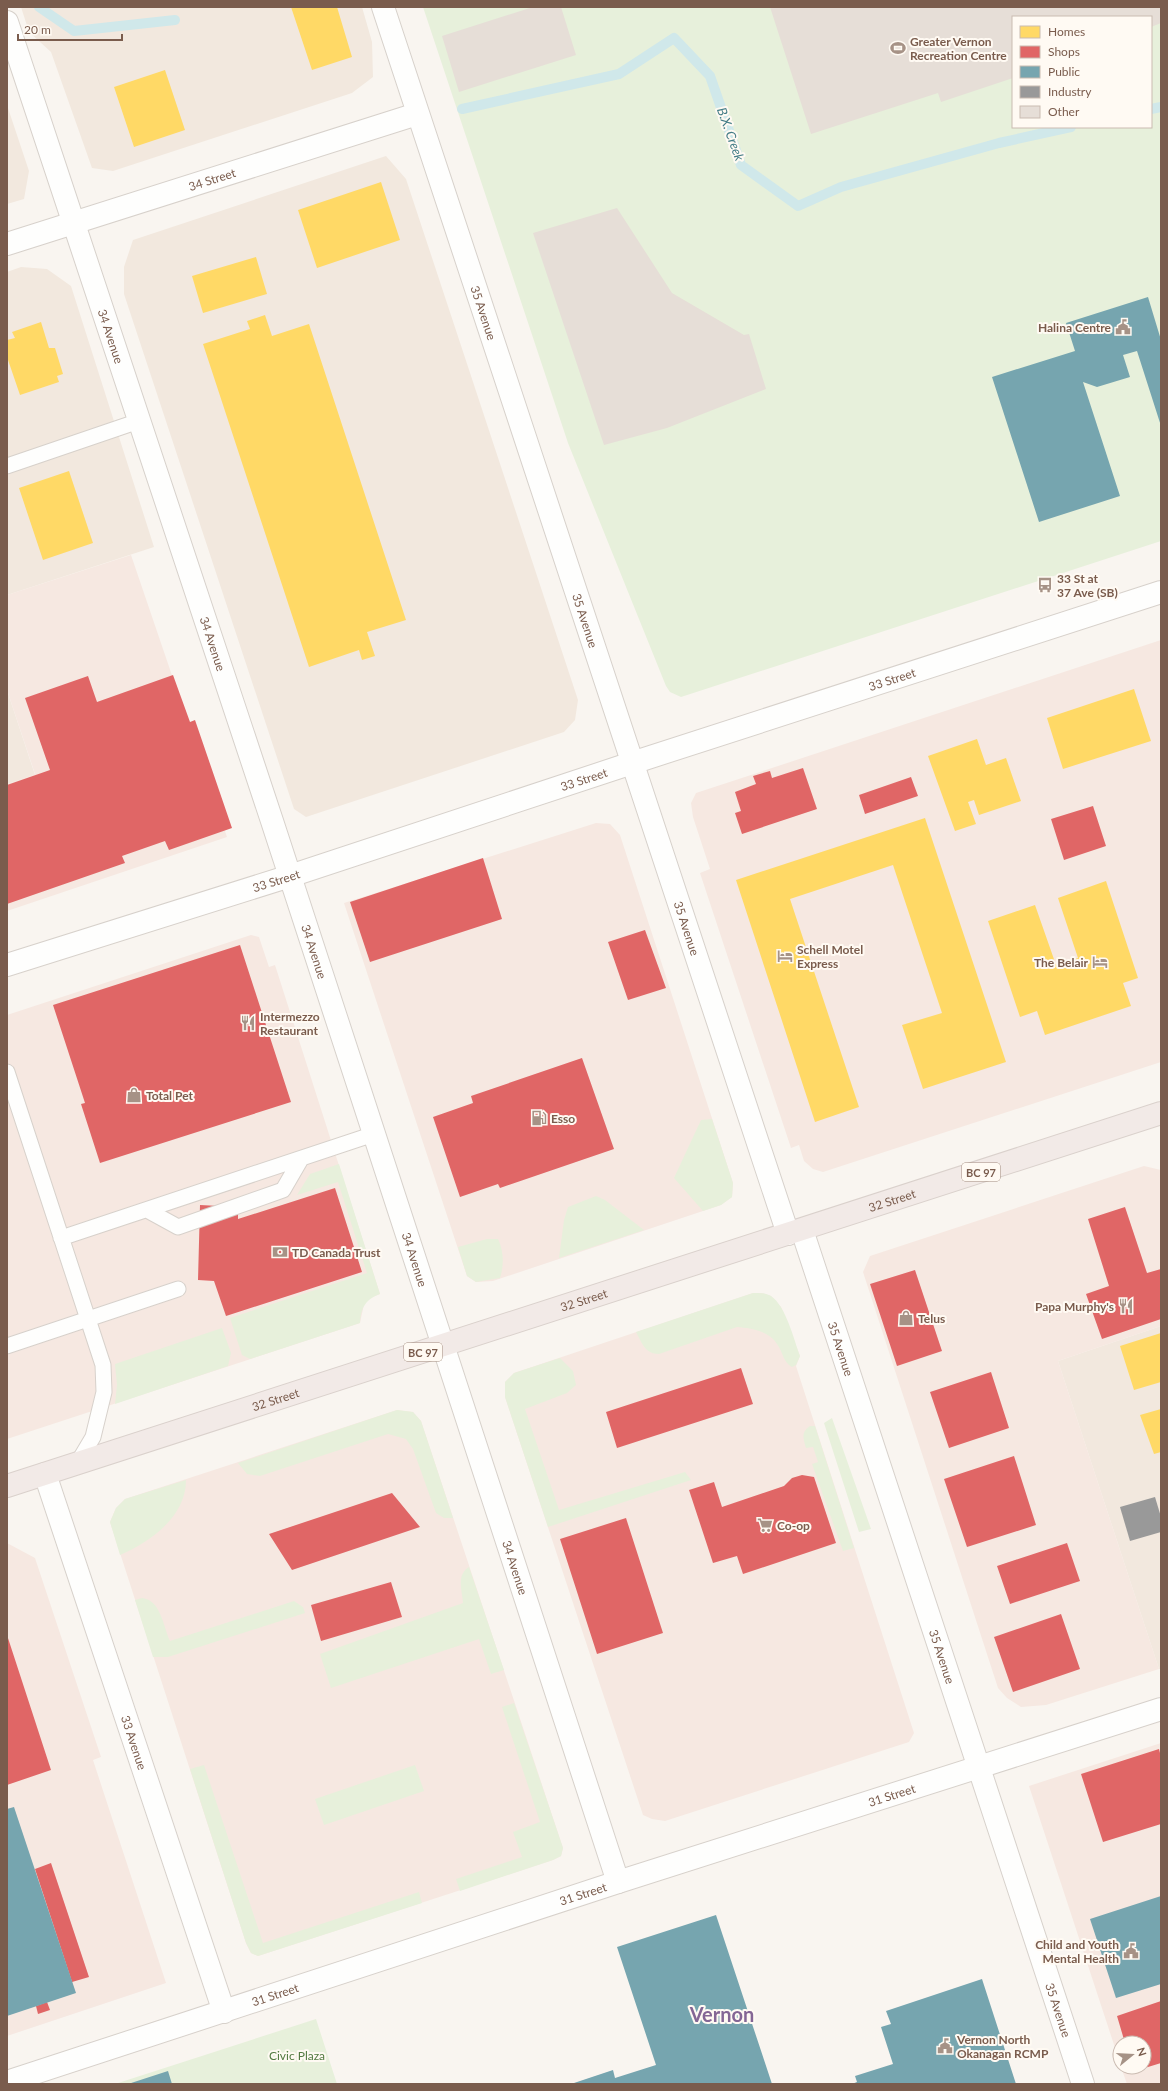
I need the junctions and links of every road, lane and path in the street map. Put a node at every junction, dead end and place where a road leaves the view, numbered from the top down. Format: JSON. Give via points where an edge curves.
{"nodes":[{"id":1,"x":383,"y":7,"type":"edge"},
{"id":2,"x":7,"y":22,"type":"edge"},
{"id":3,"x":417,"y":114,"type":"junction"},
{"id":4,"x":74,"y":223,"type":"junction"},
{"id":5,"x":7,"y":244,"type":"edge"},
{"id":6,"x":139,"y":421,"type":"junction"},
{"id":7,"x":7,"y":466,"type":"edge"},
{"id":8,"x":1161,"y":592,"type":"edge"},
{"id":9,"x":632,"y":763,"type":"junction"},
{"id":10,"x":290,"y":876,"type":"junction"},
{"id":11,"x":7,"y":965,"type":"edge"},
{"id":12,"x":7,"y":1072,"type":"edge"},
{"id":13,"x":1161,"y":1113,"type":"edge"},
{"id":14,"x":374,"y":1134,"type":"junction"},
{"id":15,"x":301,"y":1159,"type":"junction"},
{"id":16,"x":147,"y":1210,"type":"junction"},
{"id":17,"x":795,"y":1232,"type":"junction"},
{"id":18,"x":61,"y":1238,"type":"junction"},
{"id":19,"x":178,"y":1289,"type":"dead end"},
{"id":20,"x":88,"y":1319,"type":"junction"},
{"id":21,"x":443,"y":1345,"type":"junction"},
{"id":22,"x":7,"y":1346,"type":"edge"},
{"id":23,"x":77,"y":1464,"type":"junction"},
{"id":24,"x":45,"y":1474,"type":"junction"},
{"id":25,"x":7,"y":1486,"type":"edge"},
{"id":26,"x":1161,"y":1709,"type":"edge"},
{"id":27,"x":978,"y":1766,"type":"junction"},
{"id":28,"x":618,"y":1882,"type":"junction"},
{"id":29,"x":224,"y":2012,"type":"junction"},
{"id":30,"x":7,"y":2082,"type":"edge"},
{"id":31,"x":1083,"y":2084,"type":"edge"}],
"edges":[{"from":1,"to":3,"type":"street","name":"35 Avenue"},
{"from":2,"to":4,"type":"street","name":"34 Avenue"},
{"from":3,"to":4,"type":"street","name":"34 Street"},
{"from":3,"to":9,"type":"street","name":"35 Avenue"},
{"from":4,"to":5,"type":"street","name":"34 Street"},
{"from":4,"to":6,"type":"street","name":"34 Avenue"},
{"from":6,"to":7,"type":"lane"},
{"from":6,"to":10,"type":"street","name":"34 Avenue"},
{"from":8,"to":9,"type":"street","name":"33 Street"},
{"from":9,"to":10,"type":"street","name":"33 Street"},
{"from":9,"to":17,"type":"street","name":"35 Avenue"},
{"from":10,"to":11,"type":"street","name":"33 Street"},
{"from":10,"to":14,"type":"street","name":"34 Avenue"},
{"from":12,"to":18,"type":"lane"},
{"from":13,"to":17,"type":"highway","name":"32 Street","number":"BC 97"},
{"from":14,"to":15,"type":"lane"},
{"from":14,"to":21,"type":"street","name":"34 Avenue"},
{"from":15,"to":16,"type":"lane"},
{"from":15,"to":16,"type":"lane","via":[[283,1190],[178,1227]]},
{"from":16,"to":18,"type":"lane"},
{"from":17,"to":21,"type":"highway","name":"32 Street","number":"BC 97"},
{"from":17,"to":27,"type":"street","name":"35 Avenue"},
{"from":18,"to":20,"type":"lane"},
{"from":19,"to":20,"type":"lane"},
{"from":20,"to":22,"type":"lane"},
{"from":20,"to":23,"type":"lane","via":[[103,1365],[104,1392],[93,1437]]},
{"from":21,"to":23,"type":"highway","name":"32 Street","number":"BC 97"},
{"from":21,"to":28,"type":"street","name":"34 Avenue"},
{"from":23,"to":24,"type":"highway","name":"32 Street","number":"BC 97"},
{"from":24,"to":25,"type":"highway","name":"32 Street","number":"BC 97"},
{"from":24,"to":29,"type":"street","name":"33 Avenue"},
{"from":26,"to":27,"type":"street","name":"31 Street"},
{"from":27,"to":28,"type":"street","name":"31 Street"},
{"from":27,"to":31,"type":"street","name":"35 Avenue"},
{"from":28,"to":29,"type":"street","name":"31 Street"},
{"from":29,"to":30,"type":"street","name":"31 Street"}]}
